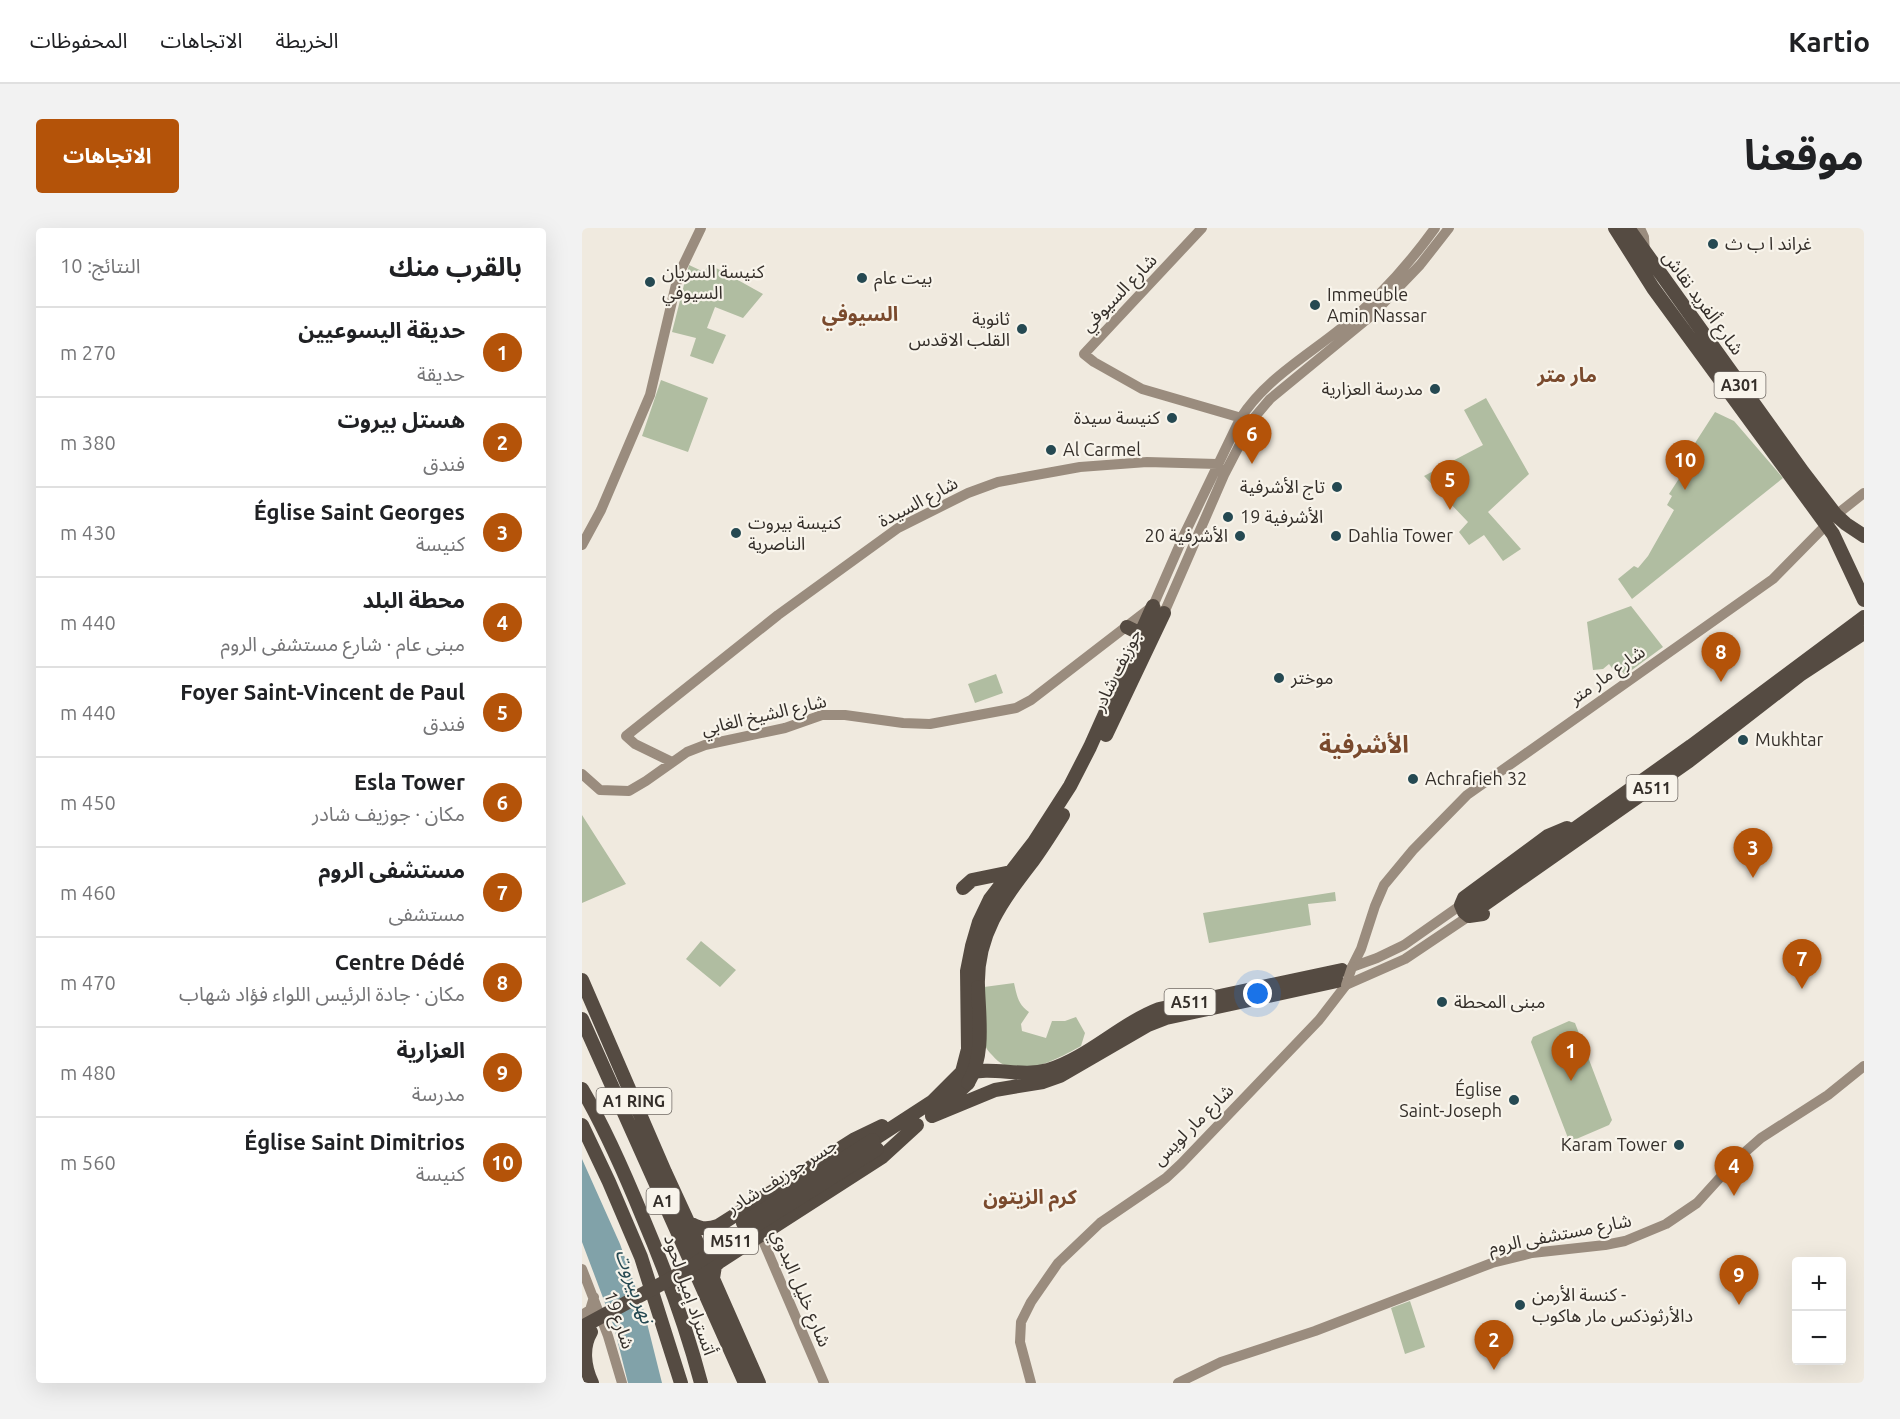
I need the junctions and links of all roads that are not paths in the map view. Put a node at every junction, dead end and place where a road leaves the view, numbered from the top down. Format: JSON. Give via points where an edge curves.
{"nodes":[{"id":1,"x":701,"y":228,"type":"edge"},
{"id":2,"x":1202,"y":228,"type":"edge"},
{"id":3,"x":1435,"y":228,"type":"edge"},
{"id":4,"x":1449,"y":228,"type":"edge"},
{"id":5,"x":1615,"y":228,"type":"edge"},
{"id":6,"x":1628,"y":228,"type":"edge"},
{"id":7,"x":1640,"y":228,"type":"edge"},
{"id":8,"x":1645,"y":253,"type":"junction"},
{"id":9,"x":1240,"y":419,"type":"junction"},
{"id":10,"x":1253,"y":419,"type":"junction"},
{"id":11,"x":1217,"y":464,"type":"junction"},
{"id":12,"x":1224,"y":475,"type":"junction"},
{"id":13,"x":1864,"y":493,"type":"edge"},
{"id":14,"x":1830,"y":526,"type":"junction"},
{"id":15,"x":1864,"y":536,"type":"edge"},
{"id":16,"x":582,"y":545,"type":"edge"},
{"id":17,"x":1864,"y":600,"type":"edge"},
{"id":18,"x":1158,"y":610,"type":"junction"},
{"id":19,"x":1864,"y":616,"type":"edge"},
{"id":20,"x":1127,"y":627,"type":"junction"},
{"id":21,"x":1864,"y":633,"type":"edge"},
{"id":22,"x":1138,"y":640,"type":"junction"},
{"id":23,"x":1864,"y":641,"type":"edge"},
{"id":24,"x":1824,"y":659,"type":"junction"},
{"id":25,"x":672,"y":762,"type":"junction"},
{"id":26,"x":582,"y":774,"type":"edge"},
{"id":27,"x":1587,"y":827,"type":"junction"},
{"id":28,"x":1011,"y":872,"type":"junction"},
{"id":29,"x":963,"y":888,"type":"dead end"},
{"id":30,"x":1375,"y":906,"type":"joint"},
{"id":31,"x":1469,"y":909,"type":"junction"},
{"id":32,"x":1344,"y":976,"type":"junction"},
{"id":33,"x":582,"y":980,"type":"edge"},
{"id":34,"x":582,"y":1019,"type":"edge"},
{"id":35,"x":1864,"y":1066,"type":"edge"},
{"id":36,"x":964,"y":1077,"type":"junction"},
{"id":37,"x":582,"y":1089,"type":"edge"},
{"id":38,"x":932,"y":1116,"type":"junction"},
{"id":39,"x":917,"y":1118,"type":"junction"},
{"id":40,"x":582,"y":1125,"type":"edge"},
{"id":41,"x":875,"y":1145,"type":"junction"},
{"id":42,"x":748,"y":1207,"type":"junction"},
{"id":43,"x":688,"y":1221,"type":"junction"},
{"id":44,"x":761,"y":1234,"type":"junction"},
{"id":45,"x":582,"y":1269,"type":"edge"},
{"id":46,"x":713,"y":1278,"type":"junction"},
{"id":47,"x":594,"y":1297,"type":"junction"},
{"id":48,"x":582,"y":1316,"type":"edge"},
{"id":49,"x":586,"y":1326,"type":"edge"},
{"id":50,"x":608,"y":1336,"type":"junction"},
{"id":51,"x":592,"y":1383,"type":"edge"},
{"id":52,"x":598,"y":1383,"type":"edge"},
{"id":53,"x":622,"y":1383,"type":"edge"},
{"id":54,"x":681,"y":1383,"type":"edge"},
{"id":55,"x":701,"y":1383,"type":"edge"},
{"id":56,"x":745,"y":1383,"type":"edge"},
{"id":57,"x":759,"y":1383,"type":"edge"},
{"id":58,"x":824,"y":1383,"type":"edge"},
{"id":59,"x":1031,"y":1383,"type":"edge"},
{"id":60,"x":1178,"y":1383,"type":"edge"}],
"edges":[{"from":1,"to":16,"type":"street","via":[[678,276],[650,395]]},
{"from":2,"to":9,"type":"street","name":"شارع السيوفي","via":[[1084,354],[1142,389]]},
{"from":3,"to":9,"type":"street","name":"جوزيف شادر","via":[[1416,256],[1368,307],[1261,391]]},
{"from":4,"to":10,"type":"street","name":"جوزيف شادر","via":[[1371,316],[1270,399]]},
{"from":5,"to":14,"type":"highway","name":"شارع ألفريد نقاش","number":"A301","via":[[1653,288]]},
{"from":6,"to":8,"type":"highway","name":"شارع ألفريد نقاش","number":"A301"},
{"from":7,"to":8,"type":"street"},
{"from":8,"to":14,"type":"highway","name":"شارع ألفريد نقاش","number":"A301","via":[[1797,463]]},
{"from":9,"to":10,"type":"street"},
{"from":9,"to":11,"type":"street","name":"جوزيف شادر"},
{"from":10,"to":12,"type":"street","name":"جوزيف شادر"},
{"from":11,"to":12,"type":"street"},
{"from":11,"to":18,"type":"street","name":"جوزيف شادر"},
{"from":11,"to":25,"type":"street","name":"شارع السيدة","via":[[1147,462],[1080,467],[998,482],[898,528],[778,615],[626,736]]},
{"from":12,"to":18,"type":"street","name":"جوزيف شادر"},
{"from":13,"to":14,"type":"street","name":"شارع مار متر"},
{"from":14,"to":15,"type":"highway","name":"شارع ألفريد نقاش","via":[[1846,524]]},
{"from":14,"to":17,"type":"highway","name":"شارع ألفريد نقاش"},
{"from":14,"to":30,"type":"street","name":"شارع مار متر","via":[[1773,579],[1467,795],[1413,850],[1384,885]]},
{"from":18,"to":20,"type":"street","name":"شارع الشيخ الغابي"},
{"from":18,"to":22,"type":"highway","name":"جوزيف شادر"},
{"from":18,"to":36,"type":"highway","name":"جوزيف شادر","bridge":true,"via":[[1135,675],[1082,783],[994,916],[982,948],[978,1052],[975,1068]]},
{"from":19,"to":27,"type":"highway","number":"A511"},
{"from":20,"to":22,"type":"highway","via":[[1137,632]]},
{"from":20,"to":25,"type":"street","name":"شارع الشيخ الغابي","via":[[1016,708],[930,724],[822,715],[785,728],[705,745]]},
{"from":21,"to":24,"type":"highway","number":"A511"},
{"from":22,"to":28,"type":"highway","name":"جوزيف شادر","via":[[1070,786]]},
{"from":23,"to":24,"type":"highway"},
{"from":24,"to":27,"type":"highway","number":"A511","via":[[1696,756]]},
{"from":25,"to":26,"type":"street","name":"شارع الشيخ الغابي","via":[[628,791],[600,790]]},
{"from":27,"to":31,"type":"highway","number":"A511"},
{"from":27,"to":31,"type":"highway","via":[[1548,836],[1471,891],[1464,898]]},
{"from":28,"to":29,"type":"highway","via":[[972,880]]},
{"from":28,"to":36,"type":"highway","name":"جوزيف شادر","via":[[984,911],[975,935],[968,971]]},
{"from":30,"to":32,"type":"street","name":"شارع مار لويس","via":[[1361,949]]},
{"from":31,"to":32,"type":"street"},
{"from":31,"to":32,"type":"street","via":[[1405,959]]},
{"from":32,"to":36,"type":"highway","number":"A511","via":[[1159,1009],[1052,1069],[1026,1074],[981,1071]]},
{"from":32,"to":38,"type":"highway","number":"A511","via":[[1166,1018],[1060,1076],[995,1090]]},
{"from":32,"to":59,"type":"street","name":"شارع مار لويس","via":[[1319,1020],[1181,1164],[1100,1223],[1058,1263],[1020,1322],[1020,1342]]},
{"from":33,"to":43,"type":"highway","number":"A1 RING"},
{"from":34,"to":56,"type":"highway","number":"A1"},
{"from":35,"to":60,"type":"street","name":"شارع مستشفى الروم","via":[[1828,1095],[1761,1138],[1697,1203],[1650,1232],[1605,1245],[1532,1253],[1492,1263],[1315,1331],[1221,1362]]},
{"from":36,"to":38,"type":"highway","name":"جوزيف شادر"},
{"from":36,"to":39,"type":"highway","name":"جسر جوزيف شادر","number":"M511"},
{"from":37,"to":55,"type":"highway","name":"أتستراد إميل لحود","via":[[616,1154],[656,1249]]},
{"from":38,"to":39,"type":"highway","name":"جوزيف شادر","number":"M511"},
{"from":39,"to":41,"type":"highway","name":"جسر جوزيف شادر","number":"M511"},
{"from":39,"to":42,"type":"highway","via":[[895,1119],[855,1139]]},
{"from":39,"to":44,"type":"highway","via":[[882,1157]]},
{"from":40,"to":54,"type":"highway","name":"أتستراد إميل لحود","via":[[640,1257]]},
{"from":41,"to":48,"type":"highway","name":"جسر جوزيف شادر","number":"M511","bridge":true,"via":[[672,1268]]},
{"from":41,"to":49,"type":"highway","name":"جسر جوزيف شادر","number":"M511","bridge":true,"via":[[674,1277]]},
{"from":42,"to":43,"type":"highway","via":[[707,1229]]},
{"from":42,"to":44,"type":"street","name":"شارع خليل البدوي"},
{"from":43,"to":46,"type":"highway","number":"A1"},
{"from":44,"to":46,"type":"highway","via":[[719,1262]]},
{"from":44,"to":58,"type":"street","name":"شارع خليل البدوي"},
{"from":45,"to":47,"type":"street","name":"شارع 19"},
{"from":46,"to":57,"type":"highway"},
{"from":47,"to":48,"type":"street","via":[[590,1310]]},
{"from":47,"to":50,"type":"street","name":"شارع 19"},
{"from":49,"to":50,"type":"street"},
{"from":49,"to":51,"type":"highway","via":[[583,1356]]},
{"from":49,"to":52,"type":"highway","via":[[590,1363]]},
{"from":50,"to":53,"type":"street","name":"شارع 19"}]}
